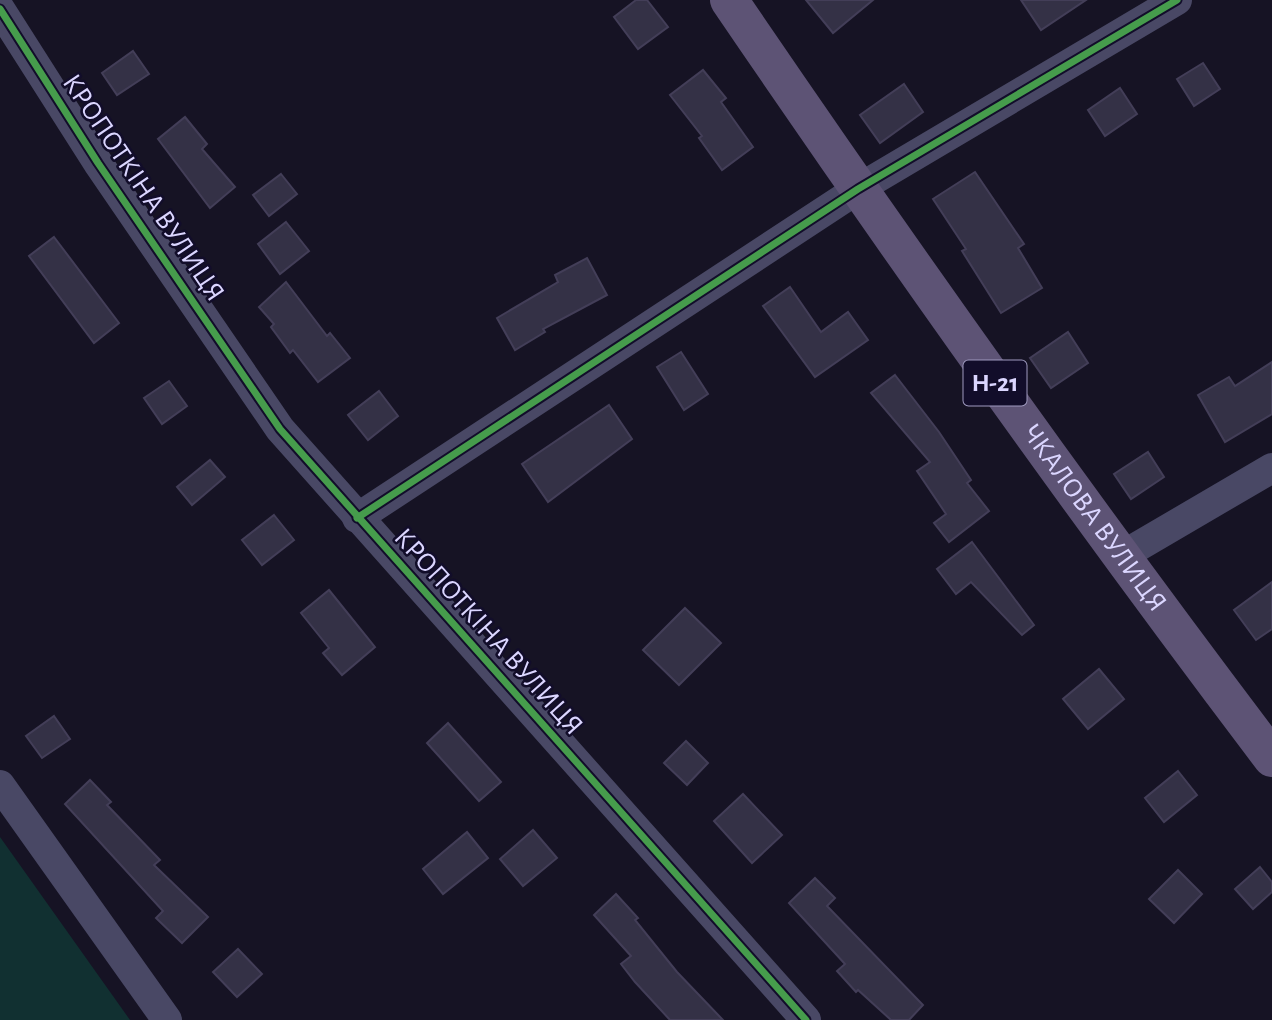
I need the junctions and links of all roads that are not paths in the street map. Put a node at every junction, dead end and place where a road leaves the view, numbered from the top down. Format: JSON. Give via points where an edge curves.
{"nodes":[{"id":1,"x":729,"y":0,"type":"edge"},
{"id":2,"x":1177,"y":0,"type":"edge"},
{"id":3,"x":7,"y":10,"type":"edge"},
{"id":4,"x":858,"y":189,"type":"junction"},
{"id":5,"x":1272,"y":468,"type":"edge"},
{"id":6,"x":357,"y":518,"type":"junction"},
{"id":7,"x":1120,"y":557,"type":"junction"},
{"id":8,"x":1272,"y":758,"type":"edge"},
{"id":9,"x":0,"y":785,"type":"edge"},
{"id":10,"x":167,"y":1020,"type":"edge"},
{"id":11,"x":806,"y":1020,"type":"edge"}],
"edges":[{"from":1,"to":4,"type":"main road","name":"ЧКАЛОВА ВУЛИЦЯ","number":"Н-21"},
{"from":2,"to":4,"type":"street"},
{"from":3,"to":6,"type":"street","name":"КРОПОТКІНА ВУЛИЦЯ","via":[[98,163],[280,429]]},
{"from":4,"to":6,"type":"street"},
{"from":4,"to":7,"type":"main road","name":"ЧКАЛОВА ВУЛИЦЯ","number":"Н-21"},
{"from":5,"to":7,"type":"street"},
{"from":6,"to":11,"type":"street","name":"КРОПОТКІНА ВУЛИЦЯ"},
{"from":7,"to":8,"type":"main road","name":"ЧКАЛОВА ВУЛИЦЯ","number":"Н-21"},
{"from":9,"to":10,"type":"street"}]}
